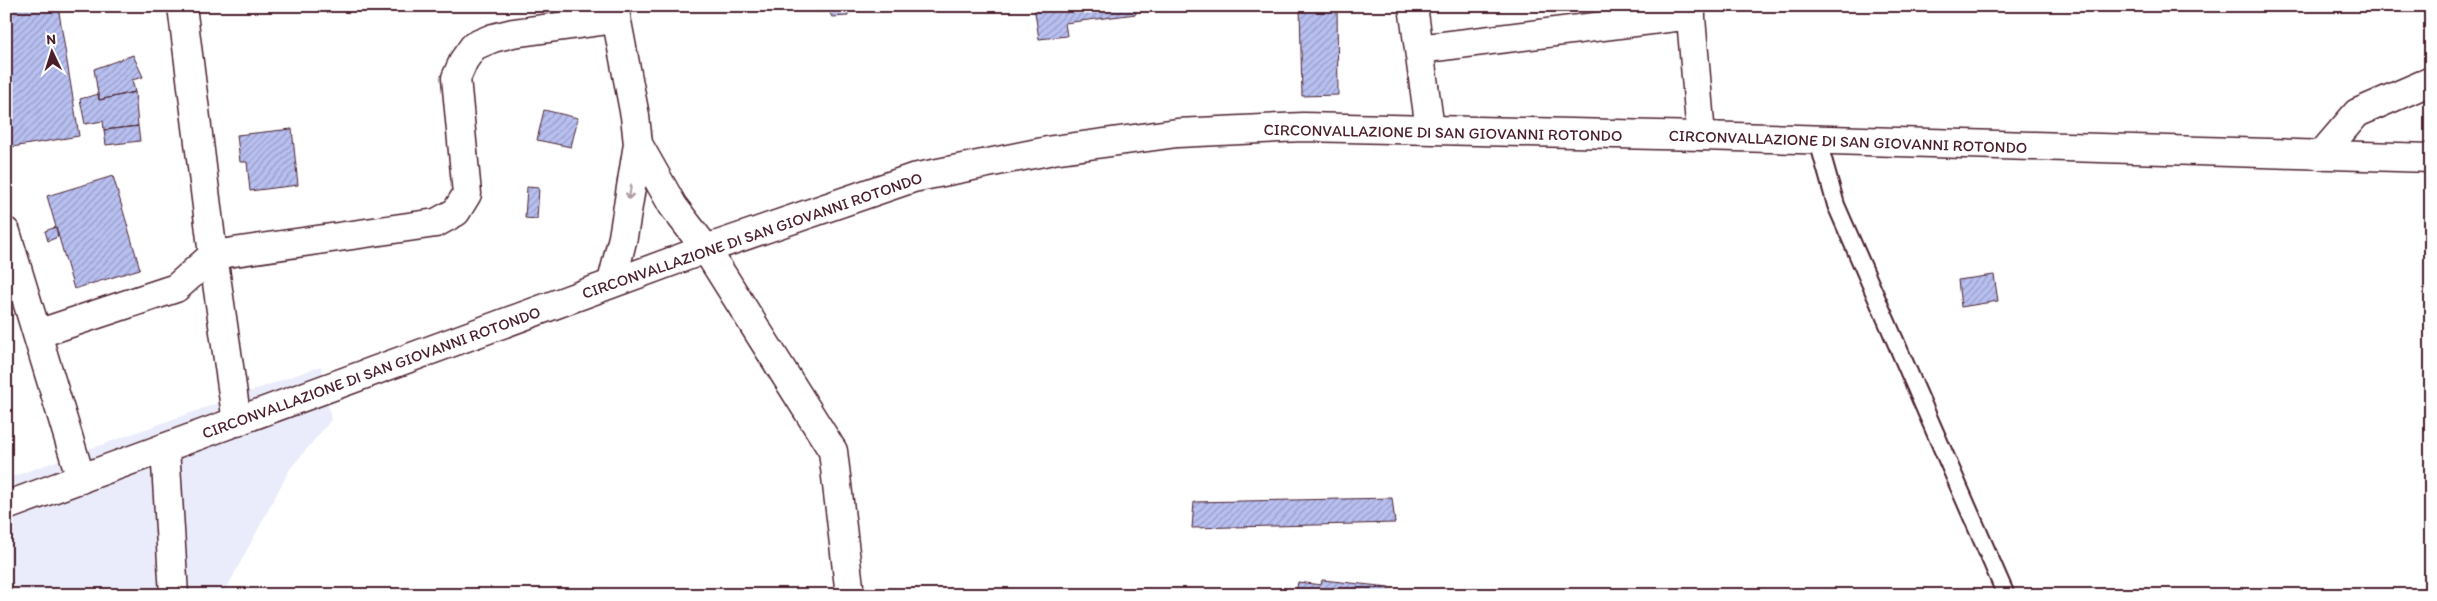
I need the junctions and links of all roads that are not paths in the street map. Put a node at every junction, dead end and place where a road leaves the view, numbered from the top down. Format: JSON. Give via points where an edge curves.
{"nodes":[{"id":1,"x":182,"y":6,"type":"edge"},
{"id":2,"x":1413,"y":6,"type":"edge"},
{"id":3,"x":1690,"y":10,"type":"edge"},
{"id":4,"x":615,"y":13,"type":"edge"},
{"id":5,"x":1419,"y":49,"type":"junction"},
{"id":6,"x":2431,"y":81,"type":"edge"},
{"id":7,"x":1430,"y":129,"type":"junction"},
{"id":8,"x":1701,"y":136,"type":"junction"},
{"id":9,"x":1818,"y":140,"type":"junction"},
{"id":10,"x":638,"y":144,"type":"junction"},
{"id":11,"x":2321,"y":155,"type":"junction"},
{"id":12,"x":2431,"y":158,"type":"edge"},
{"id":13,"x":6,"y":232,"type":"edge"},
{"id":14,"x":706,"y":248,"type":"junction"},
{"id":15,"x":213,"y":255,"type":"junction"},
{"id":16,"x":612,"y":282,"type":"junction"},
{"id":17,"x":37,"y":334,"type":"junction"},
{"id":18,"x":237,"y":422,"type":"junction"},
{"id":19,"x":165,"y":448,"type":"junction"},
{"id":20,"x":81,"y":479,"type":"junction"},
{"id":21,"x":7,"y":506,"type":"edge"},
{"id":22,"x":174,"y":595,"type":"edge"},
{"id":23,"x":850,"y":595,"type":"edge"},
{"id":24,"x":2006,"y":595,"type":"edge"}],
"edges":[{"from":1,"to":15,"type":"street"},
{"from":2,"to":5,"type":"street"},
{"from":3,"to":5,"type":"street"},
{"from":3,"to":8,"type":"street"},
{"from":4,"to":10,"type":"street"},
{"from":4,"to":15,"type":"street","via":[[513,33],[474,46],[456,78],[467,194],[456,212],[436,224]]},
{"from":5,"to":7,"type":"street"},
{"from":6,"to":11,"type":"street","via":[[2357,113]]},
{"from":7,"to":8,"type":"street","name":"CIRCONVALLAZIONE DI SAN GIOVANNI ROTONDO"},
{"from":7,"to":14,"type":"street","name":"CIRCONVALLAZIONE DI SAN GIOVANNI ROTONDO","via":[[1303,128],[1177,133],[1053,150],[913,178]]},
{"from":8,"to":9,"type":"street","name":"CIRCONVALLAZIONE DI SAN GIOVANNI ROTONDO"},
{"from":9,"to":11,"type":"street","name":"CIRCONVALLAZIONE DI SAN GIOVANNI ROTONDO"},
{"from":9,"to":24,"type":"lane","via":[[1830,192]]},
{"from":10,"to":14,"type":"street","via":[[673,206]]},
{"from":10,"to":16,"type":"street","one_way":true},
{"from":11,"to":12,"type":"street","name":"CIRCONVALLAZIONE DI SAN GIOVANNI ROTONDO"},
{"from":13,"to":17,"type":"street"},
{"from":14,"to":16,"type":"street","name":"CIRCONVALLAZIONE DI SAN GIOVANNI ROTONDO"},
{"from":14,"to":23,"type":"street","via":[[833,451]]},
{"from":15,"to":17,"type":"street","via":[[176,288]]},
{"from":15,"to":18,"type":"street"},
{"from":16,"to":18,"type":"street","name":"CIRCONVALLAZIONE DI SAN GIOVANNI ROTONDO"},
{"from":17,"to":20,"type":"street"},
{"from":18,"to":19,"type":"street","name":"CIRCONVALLAZIONE DI SAN GIOVANNI ROTONDO"},
{"from":19,"to":20,"type":"street","name":"CIRCONVALLAZIONE DI SAN GIOVANNI ROTONDO"},
{"from":19,"to":22,"type":"street"},
{"from":20,"to":21,"type":"street","name":"CIRCONVALLAZIONE DI SAN GIOVANNI ROTONDO"}]}
